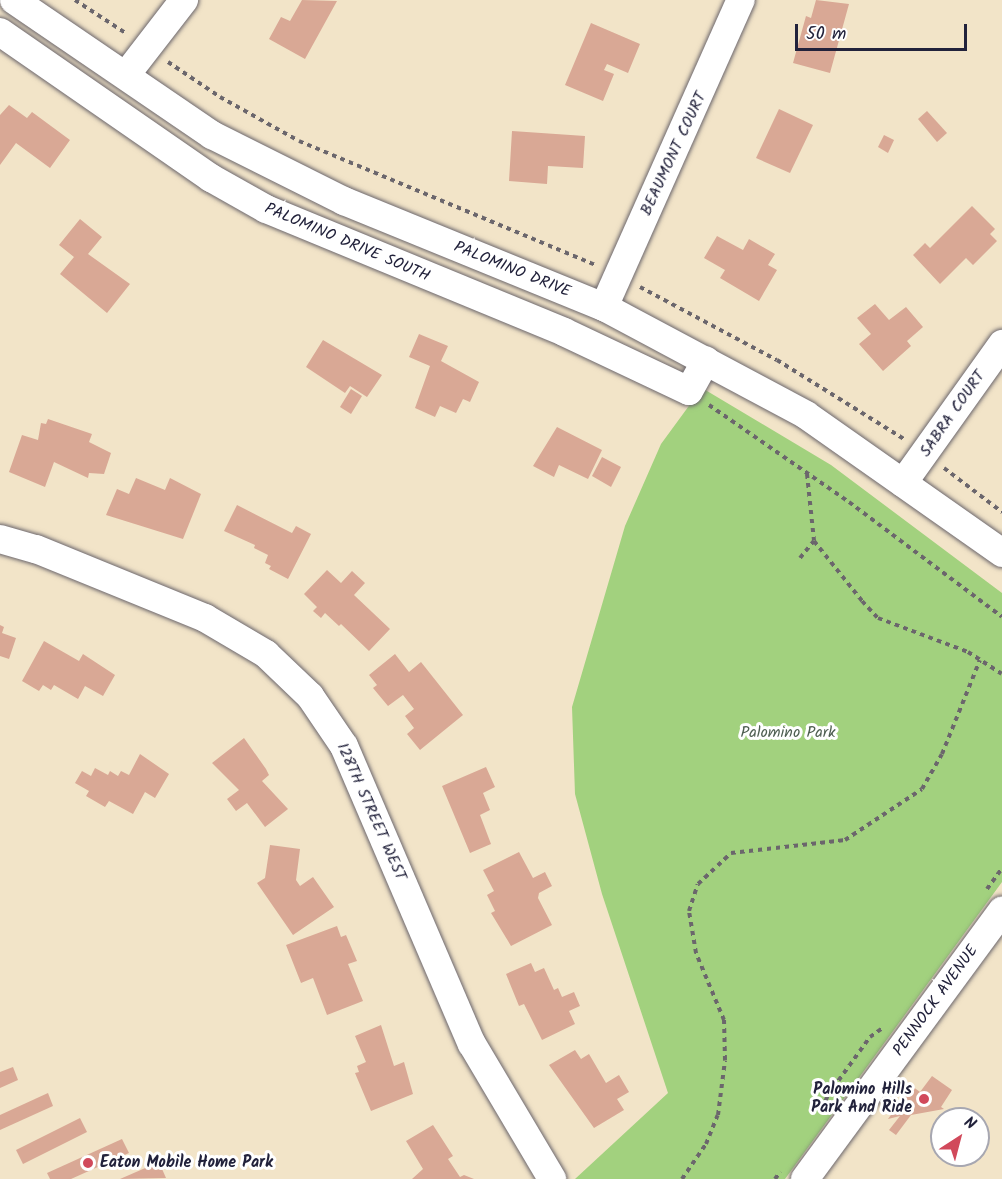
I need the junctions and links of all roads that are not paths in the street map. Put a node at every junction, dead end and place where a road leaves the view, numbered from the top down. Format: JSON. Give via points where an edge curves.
{"nodes":[{"id":1,"x":15,"y":0,"type":"edge"},
{"id":2,"x":184,"y":0,"type":"edge"},
{"id":3,"x":741,"y":0,"type":"edge"},
{"id":4,"x":0,"y":32,"type":"edge"},
{"id":5,"x":126,"y":75,"type":"junction"},
{"id":6,"x":604,"y":307,"type":"junction"},
{"id":7,"x":1002,"y":344,"type":"edge"},
{"id":8,"x":706,"y":360,"type":"junction"},
{"id":9,"x":903,"y":483,"type":"junction"},
{"id":10,"x":0,"y":540,"type":"edge"},
{"id":11,"x":1002,"y":553,"type":"edge"},
{"id":12,"x":1002,"y":911,"type":"edge"},
{"id":13,"x":552,"y":1179,"type":"edge"},
{"id":14,"x":805,"y":1179,"type":"edge"}],
"edges":[{"from":1,"to":5,"type":"street","name":"PALOMINO DRIVE"},
{"from":2,"to":5,"type":"street"},
{"from":3,"to":6,"type":"street","name":"BEAUMONT COURT"},
{"from":4,"to":8,"type":"street","name":"PALOMINO DRIVE SOUTH","via":[[211,178],[266,209],[564,332],[688,391]]},
{"from":5,"to":6,"type":"street","name":"PALOMINO DRIVE","via":[[212,135],[344,201]]},
{"from":6,"to":8,"type":"street","name":"PALOMINO DRIVE"},
{"from":7,"to":9,"type":"street","name":"SABRA COURT"},
{"from":8,"to":9,"type":"street","name":"PALOMINO DRIVE","via":[[806,415]]},
{"from":9,"to":11,"type":"street","name":"PALOMINO DRIVE"},
{"from":10,"to":13,"type":"street","name":"128TH STREET WEST","via":[[36,549],[205,618],[266,654],[310,696],[344,746],[472,1044]]},
{"from":12,"to":14,"type":"street","name":"PENNOCK AVENUE"}]}
